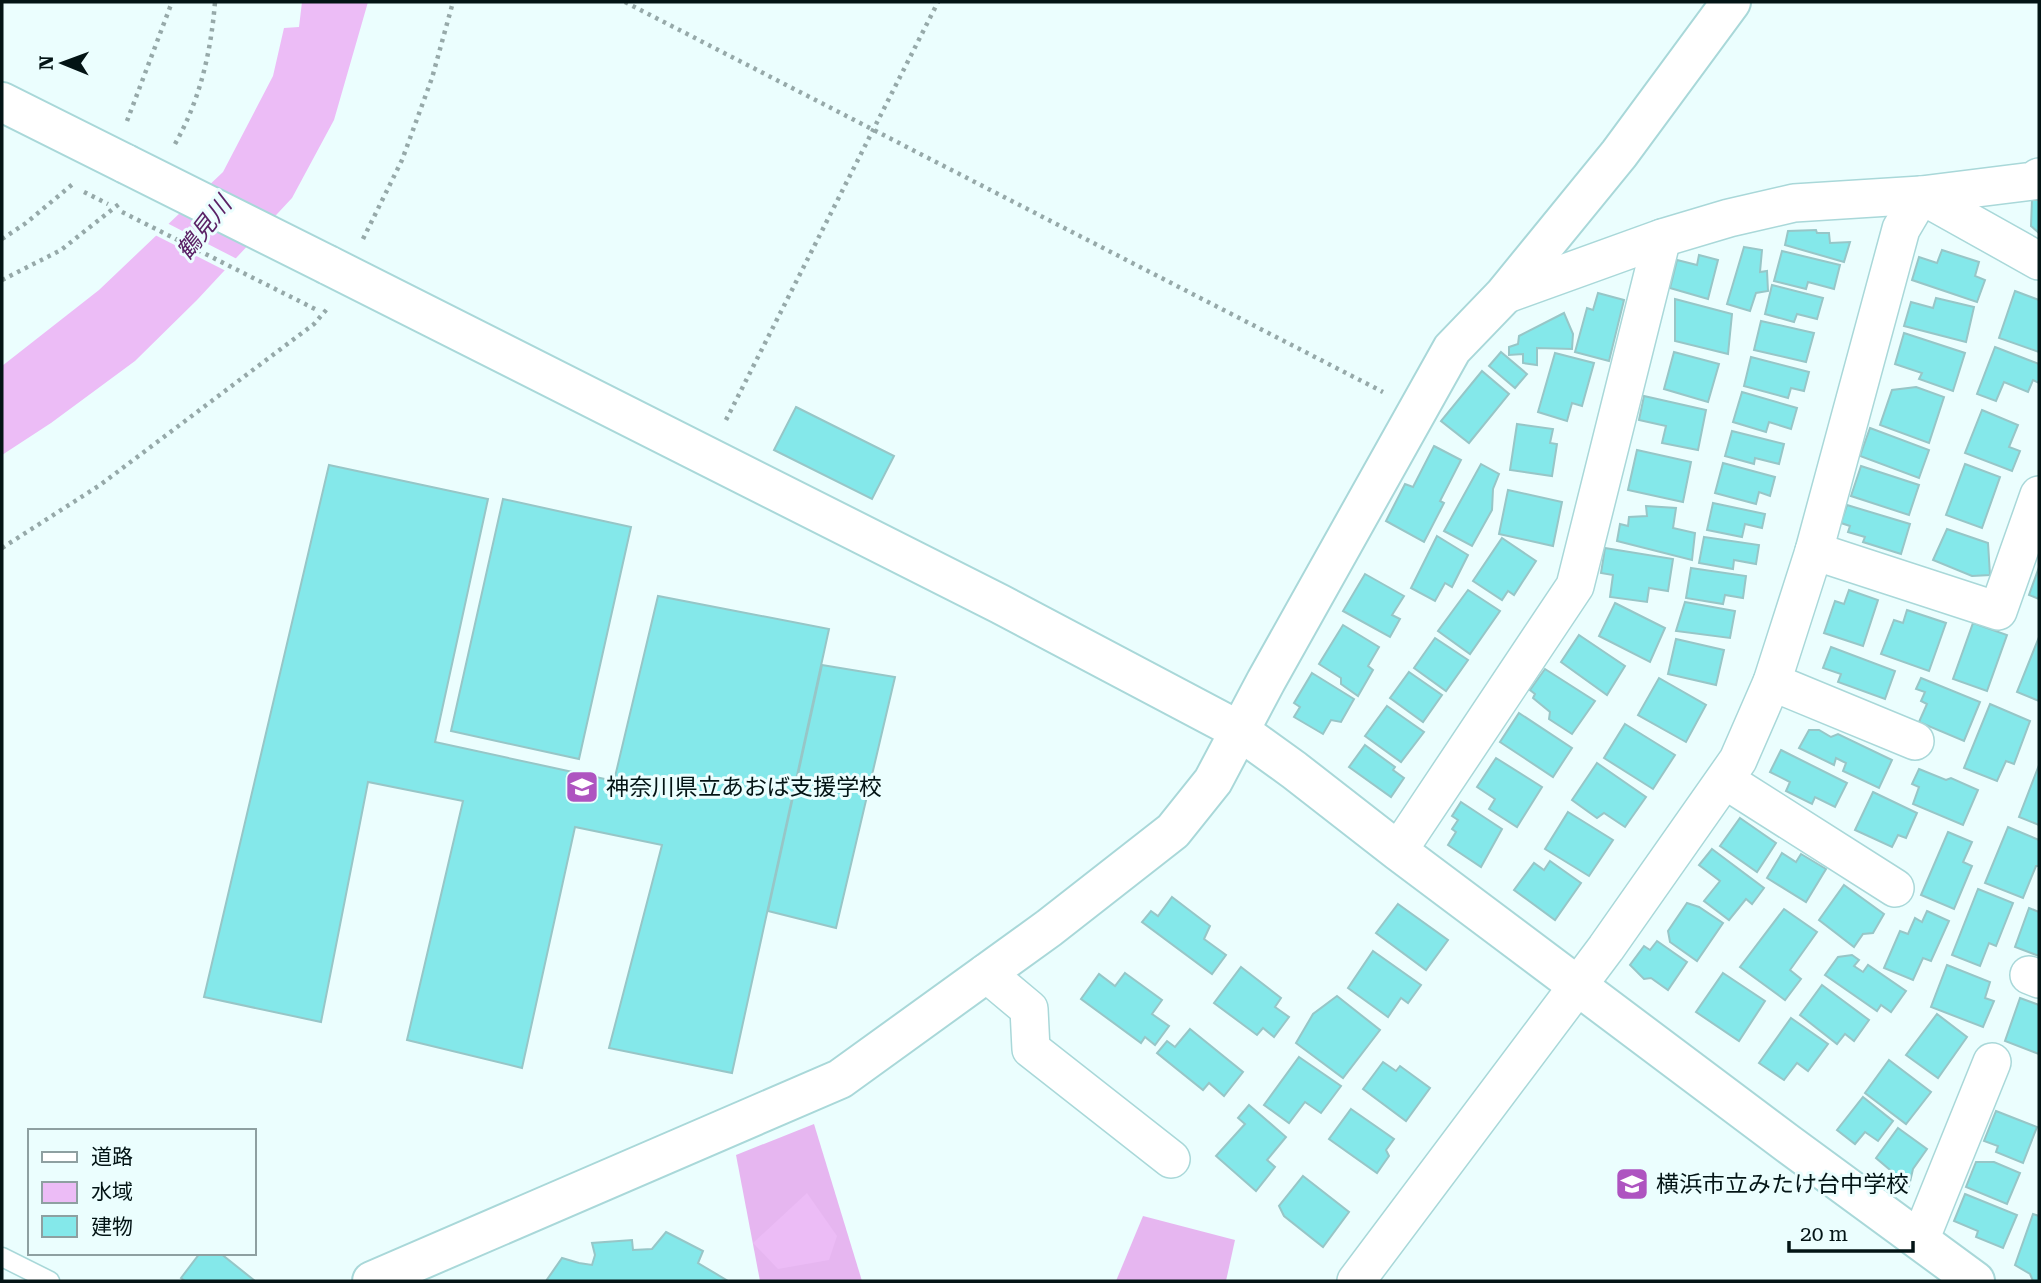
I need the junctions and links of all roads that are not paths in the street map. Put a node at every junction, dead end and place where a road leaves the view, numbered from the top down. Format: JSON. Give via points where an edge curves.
{"nodes":[{"id":1,"x":1731,"y":2,"type":"edge"},
{"id":2,"x":2,"y":102,"type":"edge"},
{"id":3,"x":2039,"y":177,"type":"edge"},
{"id":4,"x":1921,"y":195,"type":"junction"},
{"id":5,"x":1662,"y":238,"type":"junction"},
{"id":6,"x":2039,"y":261,"type":"edge"},
{"id":7,"x":1504,"y":295,"type":"junction"},
{"id":8,"x":2039,"y":495,"type":"edge"},
{"id":9,"x":1814,"y":551,"type":"junction"},
{"id":10,"x":1772,"y":682,"type":"junction"},
{"id":11,"x":1240,"y":731,"type":"junction"},
{"id":12,"x":1915,"y":741,"type":"dead end"},
{"id":13,"x":1725,"y":780,"type":"junction"},
{"id":14,"x":1398,"y":850,"type":"junction"},
{"id":15,"x":1895,"y":888,"type":"dead end"},
{"id":16,"x":986,"y":973,"type":"junction"},
{"id":17,"x":1578,"y":984,"type":"junction"},
{"id":18,"x":1992,"y":1062,"type":"dead end"},
{"id":19,"x":1171,"y":1159,"type":"dead end"},
{"id":20,"x":1920,"y":1240,"type":"junction"},
{"id":21,"x":2,"y":1257,"type":"edge"},
{"id":22,"x":50,"y":1281,"type":"edge"},
{"id":23,"x":372,"y":1281,"type":"edge"},
{"id":24,"x":1356,"y":1281,"type":"edge"},
{"id":25,"x":1975,"y":1281,"type":"edge"}],
"edges":[{"from":1,"to":7,"type":"street","via":[[1619,154]]},
{"from":2,"to":11,"type":"street","bridge":true,"via":[[708,455]]},
{"from":3,"to":4,"type":"street"},
{"from":4,"to":5,"type":"street","via":[[1794,203]]},
{"from":4,"to":6,"type":"street"},
{"from":4,"to":9,"type":"street","via":[[1900,229]]},
{"from":5,"to":7,"type":"street"},
{"from":5,"to":14,"type":"street","via":[[1576,586]]},
{"from":7,"to":11,"type":"street","via":[[1452,348]]},
{"from":8,"to":9,"type":"street","via":[[1998,611]]},
{"from":9,"to":10,"type":"street"},
{"from":10,"to":12,"type":"street"},
{"from":10,"to":13,"type":"street"},
{"from":11,"to":14,"type":"street"},
{"from":11,"to":16,"type":"street","via":[[1213,781],[1173,831]]},
{"from":13,"to":15,"type":"street"},
{"from":13,"to":17,"type":"street"},
{"from":14,"to":17,"type":"street"},
{"from":16,"to":19,"type":"street","via":[[1029,1009],[1031,1049]]},
{"from":16,"to":23,"type":"street","via":[[840,1079]]},
{"from":17,"to":20,"type":"street"},
{"from":17,"to":24,"type":"street"},
{"from":18,"to":20,"type":"street"},
{"from":20,"to":25,"type":"street"},
{"from":21,"to":22,"type":"lane"}]}
